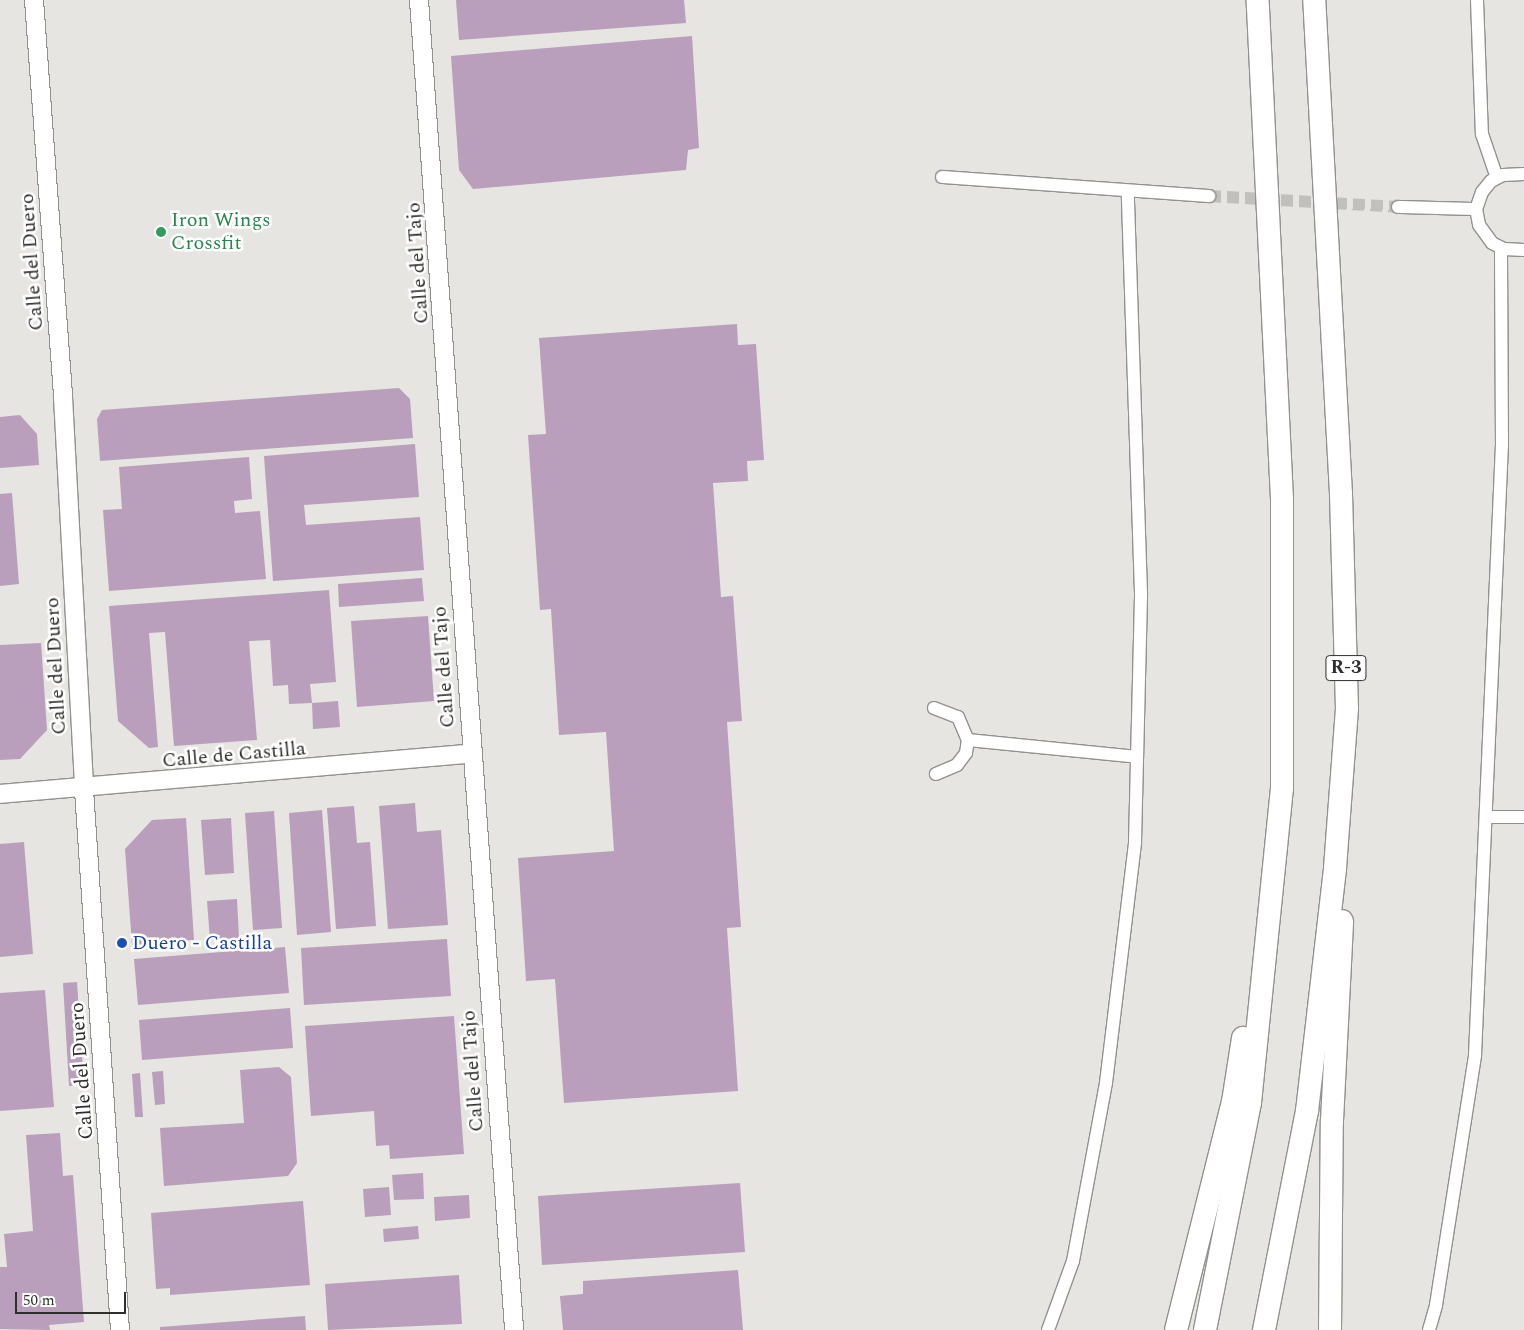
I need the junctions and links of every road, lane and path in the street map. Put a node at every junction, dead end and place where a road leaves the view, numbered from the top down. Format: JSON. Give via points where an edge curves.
{"nodes":[{"id":1,"x":34,"y":0,"type":"edge"},
{"id":2,"x":419,"y":0,"type":"edge"},
{"id":3,"x":1258,"y":0,"type":"edge"},
{"id":4,"x":1314,"y":0,"type":"edge"},
{"id":5,"x":1477,"y":0,"type":"edge"},
{"id":6,"x":1524,"y":174,"type":"edge"},
{"id":7,"x":942,"y":176,"type":"dead end"},
{"id":8,"x":1497,"y":178,"type":"junction"},
{"id":9,"x":1128,"y":191,"type":"junction"},
{"id":10,"x":1209,"y":196,"type":"tunnel mouth"},
{"id":11,"x":1398,"y":207,"type":"tunnel mouth"},
{"id":12,"x":1476,"y":209,"type":"junction"},
{"id":13,"x":1501,"y":248,"type":"junction"},
{"id":14,"x":1524,"y":250,"type":"edge"},
{"id":15,"x":1284,"y":602,"type":"junction"},
{"id":16,"x":934,"y":708,"type":"dead end"},
{"id":17,"x":1347,"y":709,"type":"junction"},
{"id":18,"x":968,"y":740,"type":"junction"},
{"id":19,"x":471,"y":754,"type":"junction"},
{"id":20,"x":1137,"y":757,"type":"junction"},
{"id":21,"x":936,"y":774,"type":"dead end"},
{"id":22,"x":84,"y":790,"type":"junction"},
{"id":23,"x":0,"y":794,"type":"edge"},
{"id":24,"x":1487,"y":817,"type":"junction"},
{"id":25,"x":1524,"y":817,"type":"edge"},
{"id":26,"x":120,"y":1330,"type":"edge"},
{"id":27,"x":514,"y":1330,"type":"edge"},
{"id":28,"x":1048,"y":1330,"type":"edge"},
{"id":29,"x":1176,"y":1330,"type":"edge"},
{"id":30,"x":1205,"y":1330,"type":"edge"},
{"id":31,"x":1264,"y":1330,"type":"edge"},
{"id":32,"x":1330,"y":1330,"type":"edge"},
{"id":33,"x":1429,"y":1330,"type":"edge"}],
"edges":[{"from":1,"to":22,"type":"street","name":"Calle del Duero","via":[[64,397]]},
{"from":2,"to":19,"type":"street","name":"Calle del Tajo"},
{"from":3,"to":15,"type":"highway"},
{"from":4,"to":17,"type":"highway","number":"R-3","via":[[1341,494]]},
{"from":5,"to":8,"type":"street","via":[[1482,134]]},
{"from":6,"to":8,"type":"street"},
{"from":7,"to":9,"type":"street"},
{"from":8,"to":12,"type":"street","via":[[1482,192]]},
{"from":9,"to":10,"type":"street"},
{"from":9,"to":20,"type":"street","via":[[1141,593]]},
{"from":11,"to":12,"type":"street"},
{"from":12,"to":13,"type":"street","via":[[1482,232]]},
{"from":13,"to":14,"type":"street"},
{"from":13,"to":24,"type":"street","via":[[1502,445]]},
{"from":15,"to":29,"type":"highway","via":[[1253,983],[1233,1102]]},
{"from":15,"to":30,"type":"highway","via":[[1282,788],[1276,874],[1250,1103]]},
{"from":16,"to":18,"type":"street","via":[[958,717]]},
{"from":17,"to":31,"type":"highway","number":"R-3","via":[[1335,868],[1307,1111]]},
{"from":17,"to":32,"type":"highway","via":[[1343,912],[1332,1121]]},
{"from":18,"to":20,"type":"street"},
{"from":18,"to":21,"type":"street","via":[[966,753],[957,765]]},
{"from":19,"to":22,"type":"street","name":"Calle de Castilla"},
{"from":19,"to":27,"type":"street","name":"Calle del Tajo"},
{"from":20,"to":28,"type":"street","via":[[1135,842],[1107,1073],[1073,1261]]},
{"from":22,"to":23,"type":"street","name":"Calle de Castilla"},
{"from":22,"to":26,"type":"street","name":"Calle del Duero"},
{"from":24,"to":25,"type":"street"},
{"from":24,"to":33,"type":"street","via":[[1474,1055],[1436,1306]]}]}
